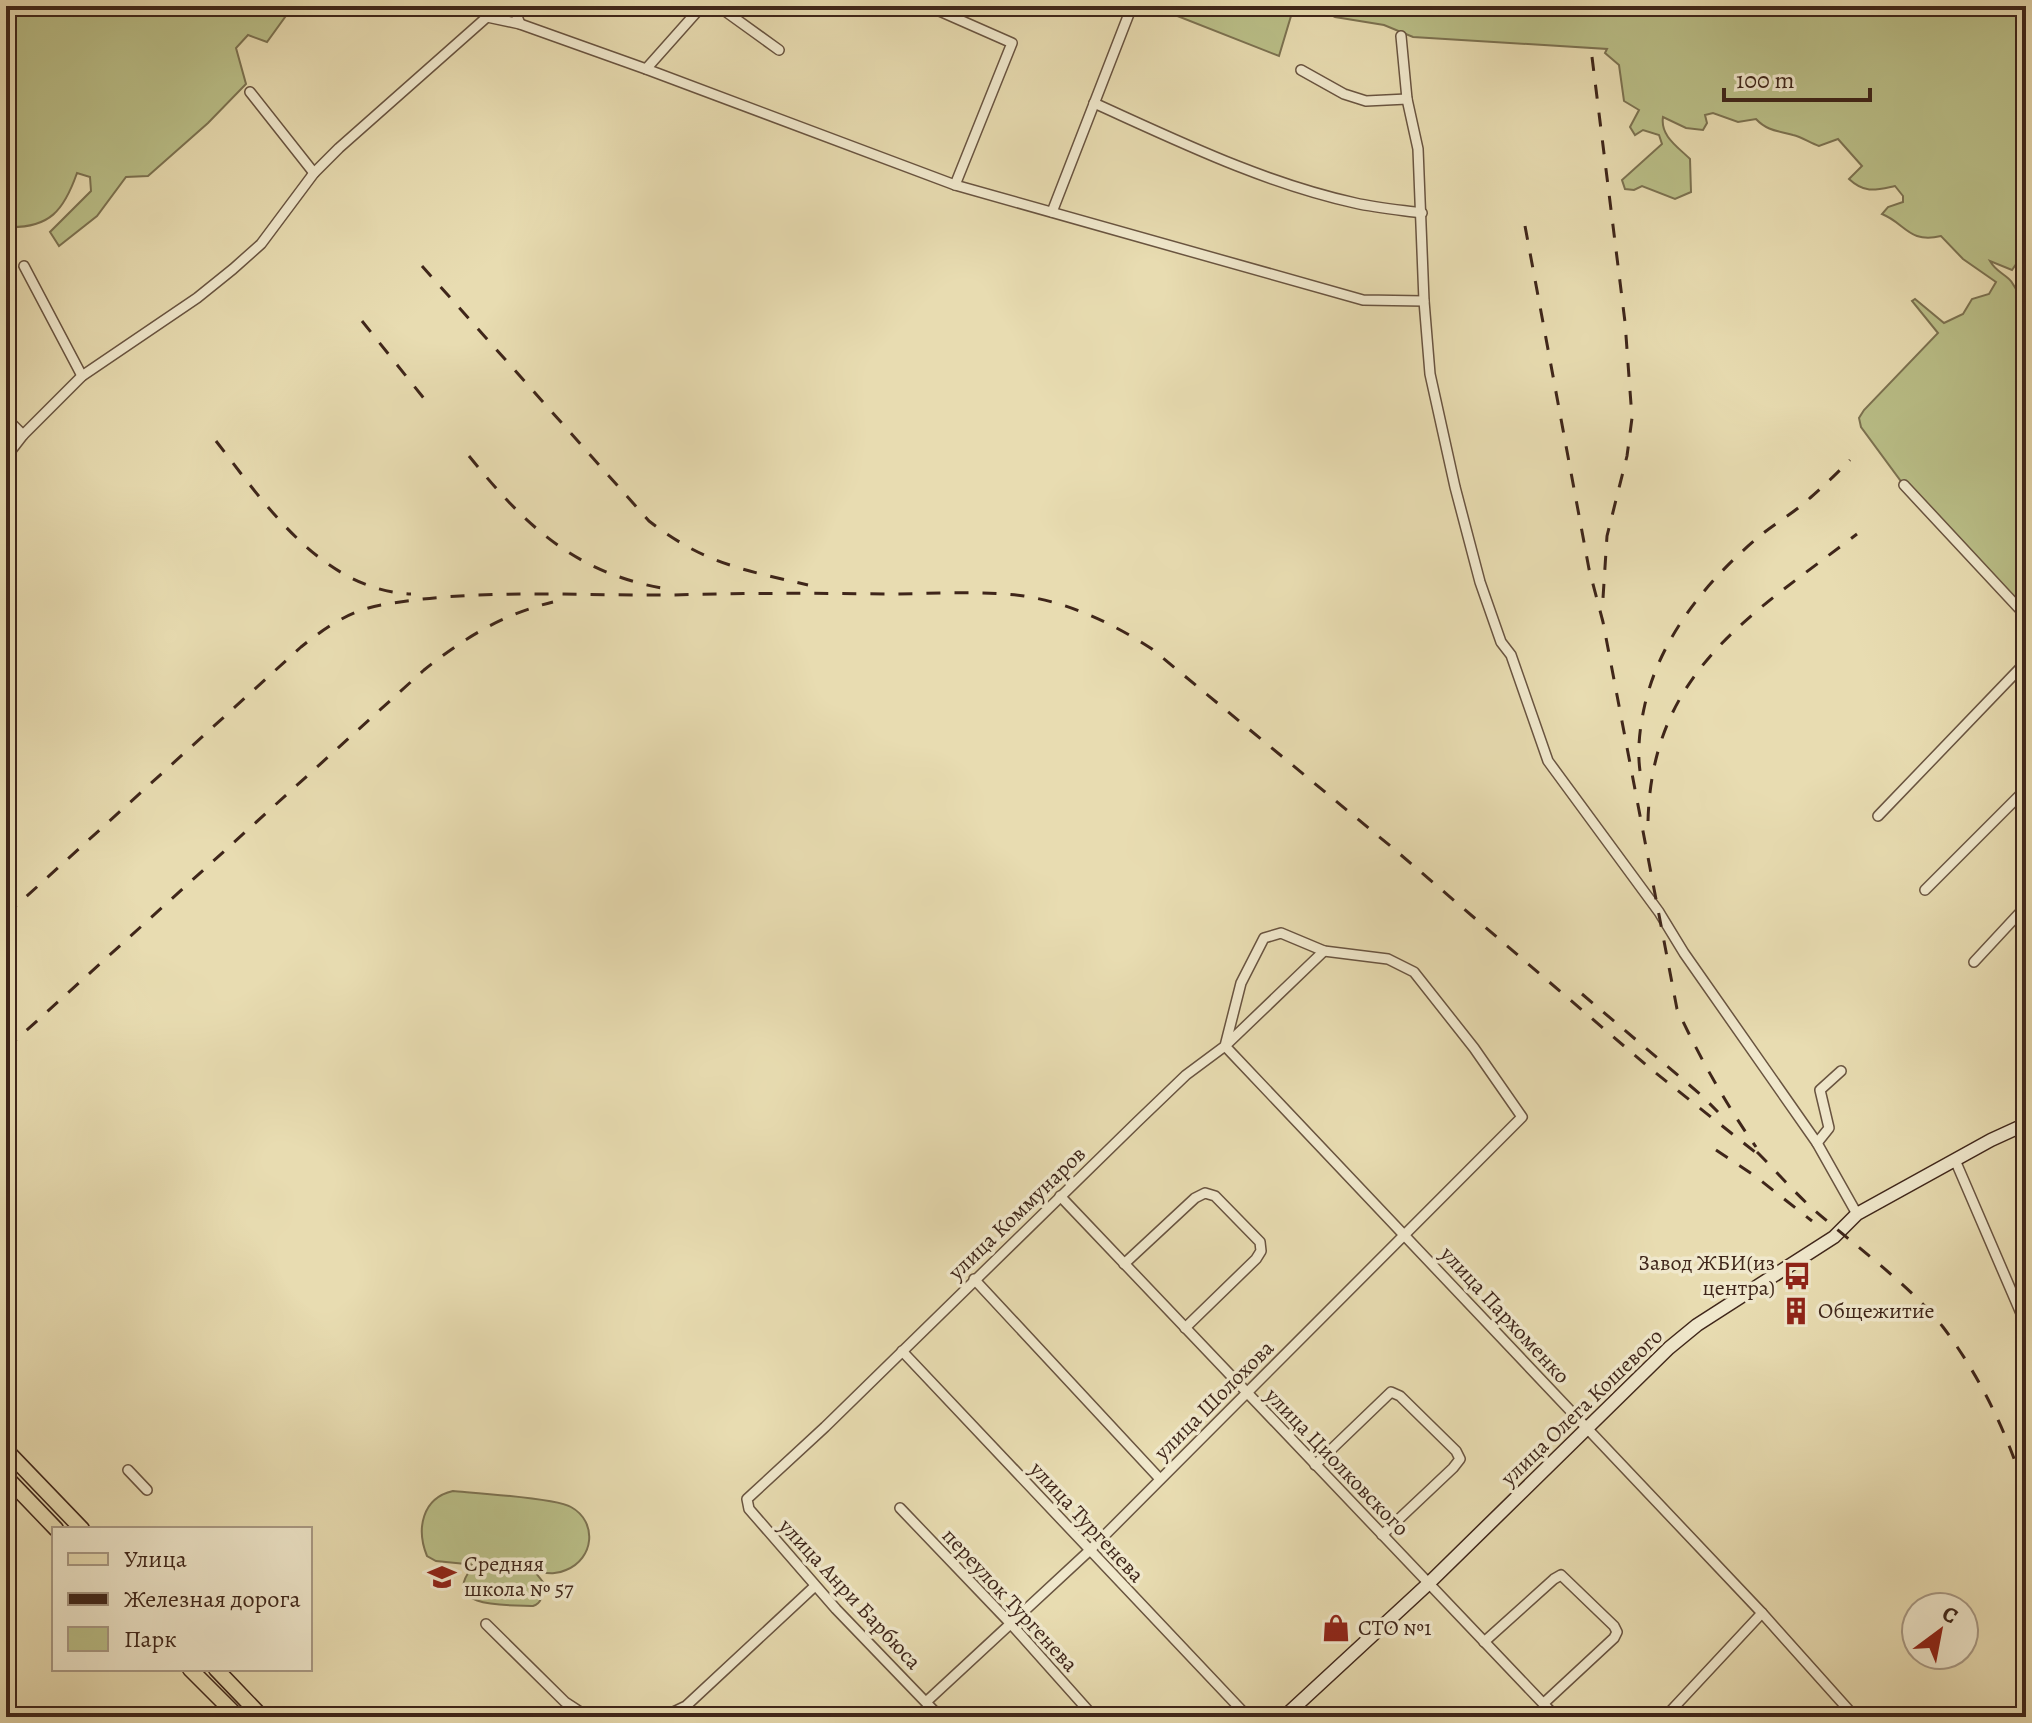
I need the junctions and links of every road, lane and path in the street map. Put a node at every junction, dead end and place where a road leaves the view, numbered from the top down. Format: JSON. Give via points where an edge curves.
{"nodes":[{"id":1,"x":513,"y":6,"type":"edge"},
{"id":2,"x":702,"y":6,"type":"edge"},
{"id":3,"x":718,"y":6,"type":"edge"},
{"id":4,"x":928,"y":6,"type":"edge"},
{"id":5,"x":1132,"y":6,"type":"edge"},
{"id":6,"x":520,"y":24,"type":"junction"},
{"id":7,"x":1401,"y":36,"type":"dead end"},
{"id":8,"x":779,"y":50,"type":"dead end"},
{"id":9,"x":646,"y":69,"type":"junction"},
{"id":10,"x":1301,"y":70,"type":"dead end"},
{"id":11,"x":250,"y":92,"type":"dead end"},
{"id":12,"x":1407,"y":99,"type":"junction"},
{"id":13,"x":1094,"y":103,"type":"junction"},
{"id":14,"x":314,"y":173,"type":"junction"},
{"id":15,"x":955,"y":185,"type":"junction"},
{"id":16,"x":1052,"y":212,"type":"junction"},
{"id":17,"x":1422,"y":213,"type":"junction"},
{"id":18,"x":24,"y":266,"type":"dead end"},
{"id":19,"x":1424,"y":301,"type":"junction"},
{"id":20,"x":82,"y":376,"type":"junction"},
{"id":21,"x":6,"y":418,"type":"edge"},
{"id":22,"x":23,"y":435,"type":"junction"},
{"id":23,"x":6,"y":457,"type":"edge"},
{"id":24,"x":1904,"y":485,"type":"dead end"},
{"id":25,"x":2026,"y":616,"type":"edge"},
{"id":26,"x":2026,"y":662,"type":"edge"},
{"id":27,"x":2026,"y":789,"type":"edge"},
{"id":28,"x":1878,"y":816,"type":"dead end"},
{"id":29,"x":1925,"y":890,"type":"dead end"},
{"id":30,"x":2026,"y":906,"type":"edge"},
{"id":31,"x":1324,"y":951,"type":"junction"},
{"id":32,"x":1974,"y":962,"type":"dead end"},
{"id":33,"x":1225,"y":1046,"type":"junction"},
{"id":34,"x":1841,"y":1071,"type":"dead end"},
{"id":35,"x":2026,"y":1124,"type":"edge"},
{"id":36,"x":1817,"y":1143,"type":"junction"},
{"id":37,"x":1955,"y":1160,"type":"junction"},
{"id":38,"x":1060,"y":1196,"type":"junction"},
{"id":39,"x":1857,"y":1214,"type":"junction"},
{"id":40,"x":1406,"y":1234,"type":"junction"},
{"id":41,"x":1124,"y":1264,"type":"junction"},
{"id":42,"x":974,"y":1279,"type":"junction"},
{"id":43,"x":2026,"y":1325,"type":"edge"},
{"id":44,"x":1185,"y":1328,"type":"junction"},
{"id":45,"x":902,"y":1351,"type":"junction"},
{"id":46,"x":1246,"y":1393,"type":"junction"},
{"id":47,"x":1588,"y":1430,"type":"junction"},
{"id":48,"x":6,"y":1450,"type":"edge"},
{"id":49,"x":1315,"y":1465,"type":"junction"},
{"id":50,"x":128,"y":1470,"type":"dead end"},
{"id":51,"x":6,"y":1477,"type":"edge"},
{"id":52,"x":1160,"y":1479,"type":"junction"},
{"id":53,"x":147,"y":1490,"type":"dead end"},
{"id":54,"x":754,"y":1492,"type":"joint"},
{"id":55,"x":900,"y":1508,"type":"dead end"},
{"id":56,"x":64,"y":1511,"type":"junction"},
{"id":57,"x":54,"y":1526,"type":"edge"},
{"id":58,"x":80,"y":1527,"type":"edge"},
{"id":59,"x":1382,"y":1535,"type":"junction"},
{"id":60,"x":1089,"y":1551,"type":"junction"},
{"id":61,"x":1428,"y":1584,"type":"junction"},
{"id":62,"x":815,"y":1586,"type":"junction"},
{"id":63,"x":1762,"y":1613,"type":"junction"},
{"id":64,"x":486,"y":1624,"type":"dead end"},
{"id":65,"x":1011,"y":1624,"type":"junction"},
{"id":66,"x":1484,"y":1642,"type":"junction"},
{"id":67,"x":192,"y":1671,"type":"edge"},
{"id":68,"x":218,"y":1671,"type":"edge"},
{"id":69,"x":926,"y":1702,"type":"junction"},
{"id":70,"x":1544,"y":1703,"type":"junction"},
{"id":71,"x":238,"y":1717,"type":"edge"},
{"id":72,"x":262,"y":1717,"type":"edge"},
{"id":73,"x":588,"y":1717,"type":"edge"},
{"id":74,"x":663,"y":1717,"type":"edge"},
{"id":75,"x":940,"y":1717,"type":"edge"},
{"id":76,"x":1094,"y":1717,"type":"edge"},
{"id":77,"x":1248,"y":1717,"type":"edge"},
{"id":78,"x":1284,"y":1717,"type":"edge"},
{"id":79,"x":1556,"y":1717,"type":"edge"},
{"id":80,"x":1665,"y":1717,"type":"edge"},
{"id":81,"x":1855,"y":1717,"type":"edge"}],
"edges":[{"from":1,"to":6,"type":"street"},
{"from":2,"to":9,"type":"street"},
{"from":3,"to":8,"type":"street"},
{"from":4,"to":15,"type":"street","via":[[1012,43]]},
{"from":5,"to":13,"type":"street"},
{"from":6,"to":9,"type":"street"},
{"from":6,"to":14,"type":"street","via":[[487,17]]},
{"from":7,"to":12,"type":"street"},
{"from":9,"to":15,"type":"street"},
{"from":10,"to":12,"type":"street","via":[[1366,101]]},
{"from":11,"to":14,"type":"street"},
{"from":12,"to":17,"type":"street","via":[[1418,149]]},
{"from":13,"to":16,"type":"street"},
{"from":13,"to":17,"type":"street","via":[[1286,184],[1355,203]]},
{"from":14,"to":20,"type":"street","via":[[261,244],[233,269]]},
{"from":15,"to":16,"type":"street"},
{"from":16,"to":19,"type":"street","via":[[1363,300]]},
{"from":17,"to":19,"type":"street"},
{"from":18,"to":20,"type":"street"},
{"from":19,"to":36,"type":"street","via":[[1430,374],[1480,582],[1548,761]]},
{"from":20,"to":22,"type":"street"},
{"from":21,"to":22,"type":"street"},
{"from":22,"to":23,"type":"street"},
{"from":24,"to":25,"type":"street"},
{"from":26,"to":28,"type":"street"},
{"from":27,"to":29,"type":"street"},
{"from":30,"to":32,"type":"street"},
{"from":31,"to":33,"type":"street","name":"улица Коммунаров"},
{"from":31,"to":33,"type":"street","via":[[1281,933],[1264,938],[1241,983]]},
{"from":31,"to":40,"type":"street","name":"улица Шолохова","via":[[1388,959],[1414,972],[1522,1117]]},
{"from":33,"to":38,"type":"street","name":"улица Коммунаров","via":[[1186,1075]]},
{"from":33,"to":40,"type":"street","name":"улица Пархоменко"},
{"from":34,"to":36,"type":"street","via":[[1820,1090],[1829,1128]]},
{"from":35,"to":37,"type":"street","name":"улица Олега Кошевого"},
{"from":36,"to":39,"type":"street"},
{"from":37,"to":39,"type":"street","name":"улица Олега Кошевого"},
{"from":37,"to":43,"type":"street"},
{"from":38,"to":41,"type":"street","name":"улица Циолковского"},
{"from":38,"to":42,"type":"street","name":"улица Коммунаров"},
{"from":39,"to":47,"type":"street","name":"улица Олега Кошевого","via":[[1834,1237],[1697,1325]]},
{"from":40,"to":46,"type":"street","name":"улица Шолохова"},
{"from":40,"to":47,"type":"street","name":"улица Пархоменко"},
{"from":41,"to":44,"type":"street","name":"улица Циолковского"},
{"from":41,"to":44,"type":"street","via":[[1205,1193],[1215,1196],[1260,1242],[1256,1259]]},
{"from":42,"to":45,"type":"street","name":"улица Коммунаров"},
{"from":42,"to":52,"type":"street"},
{"from":44,"to":46,"type":"street","name":"улица Циолковского"},
{"from":45,"to":54,"type":"street","name":"улица Коммунаров"},
{"from":45,"to":60,"type":"street","name":"улица Тургенева"},
{"from":46,"to":49,"type":"street","name":"улица Циолковского"},
{"from":46,"to":52,"type":"street","name":"улица Шолохова"},
{"from":47,"to":61,"type":"street","name":"улица Олега Кошевого"},
{"from":47,"to":63,"type":"street","name":"улица Пархоменко"},
{"from":48,"to":56,"type":"main road"},
{"from":49,"to":59,"type":"street","name":"улица Циолковского"},
{"from":49,"to":59,"type":"street","via":[[1391,1392],[1456,1451],[1460,1459],[1453,1468]]},
{"from":50,"to":53,"type":"street"},
{"from":51,"to":57,"type":"main road"},
{"from":52,"to":60,"type":"street","name":"улица Шолохова"},
{"from":54,"to":62,"type":"street","name":"улица Анри Барбюса","via":[[747,1499],[749,1509]]},
{"from":55,"to":65,"type":"street","name":"переулок Тургенева"},
{"from":56,"to":57,"type":"main road"},
{"from":56,"to":58,"type":"main road"},
{"from":59,"to":61,"type":"street","name":"улица Циолковского"},
{"from":60,"to":65,"type":"street","name":"улица Шолохова"},
{"from":60,"to":77,"type":"street","name":"улица Тургенева"},
{"from":61,"to":66,"type":"street","name":"улица Циолковского"},
{"from":61,"to":78,"type":"street","name":"улица Олега Кошевого"},
{"from":62,"to":69,"type":"street","name":"улица Анри Барбюса"},
{"from":62,"to":74,"type":"street","via":[[686,1706]]},
{"from":63,"to":80,"type":"street"},
{"from":63,"to":81,"type":"street","name":"улица Пархоменко"},
{"from":64,"to":73,"type":"street","via":[[565,1702]]},
{"from":65,"to":69,"type":"street","name":"улица Шолохова"},
{"from":65,"to":76,"type":"street","name":"переулок Тургенева"},
{"from":66,"to":70,"type":"street","name":"улица Циолковского"},
{"from":66,"to":70,"type":"street","via":[[1561,1575],[1614,1626],[1614,1638]]},
{"from":67,"to":71,"type":"main road"},
{"from":68,"to":72,"type":"main road"},
{"from":69,"to":75,"type":"street","name":"улица Анри Барбюса"},
{"from":70,"to":79,"type":"street","name":"улица Циолковского"}]}
